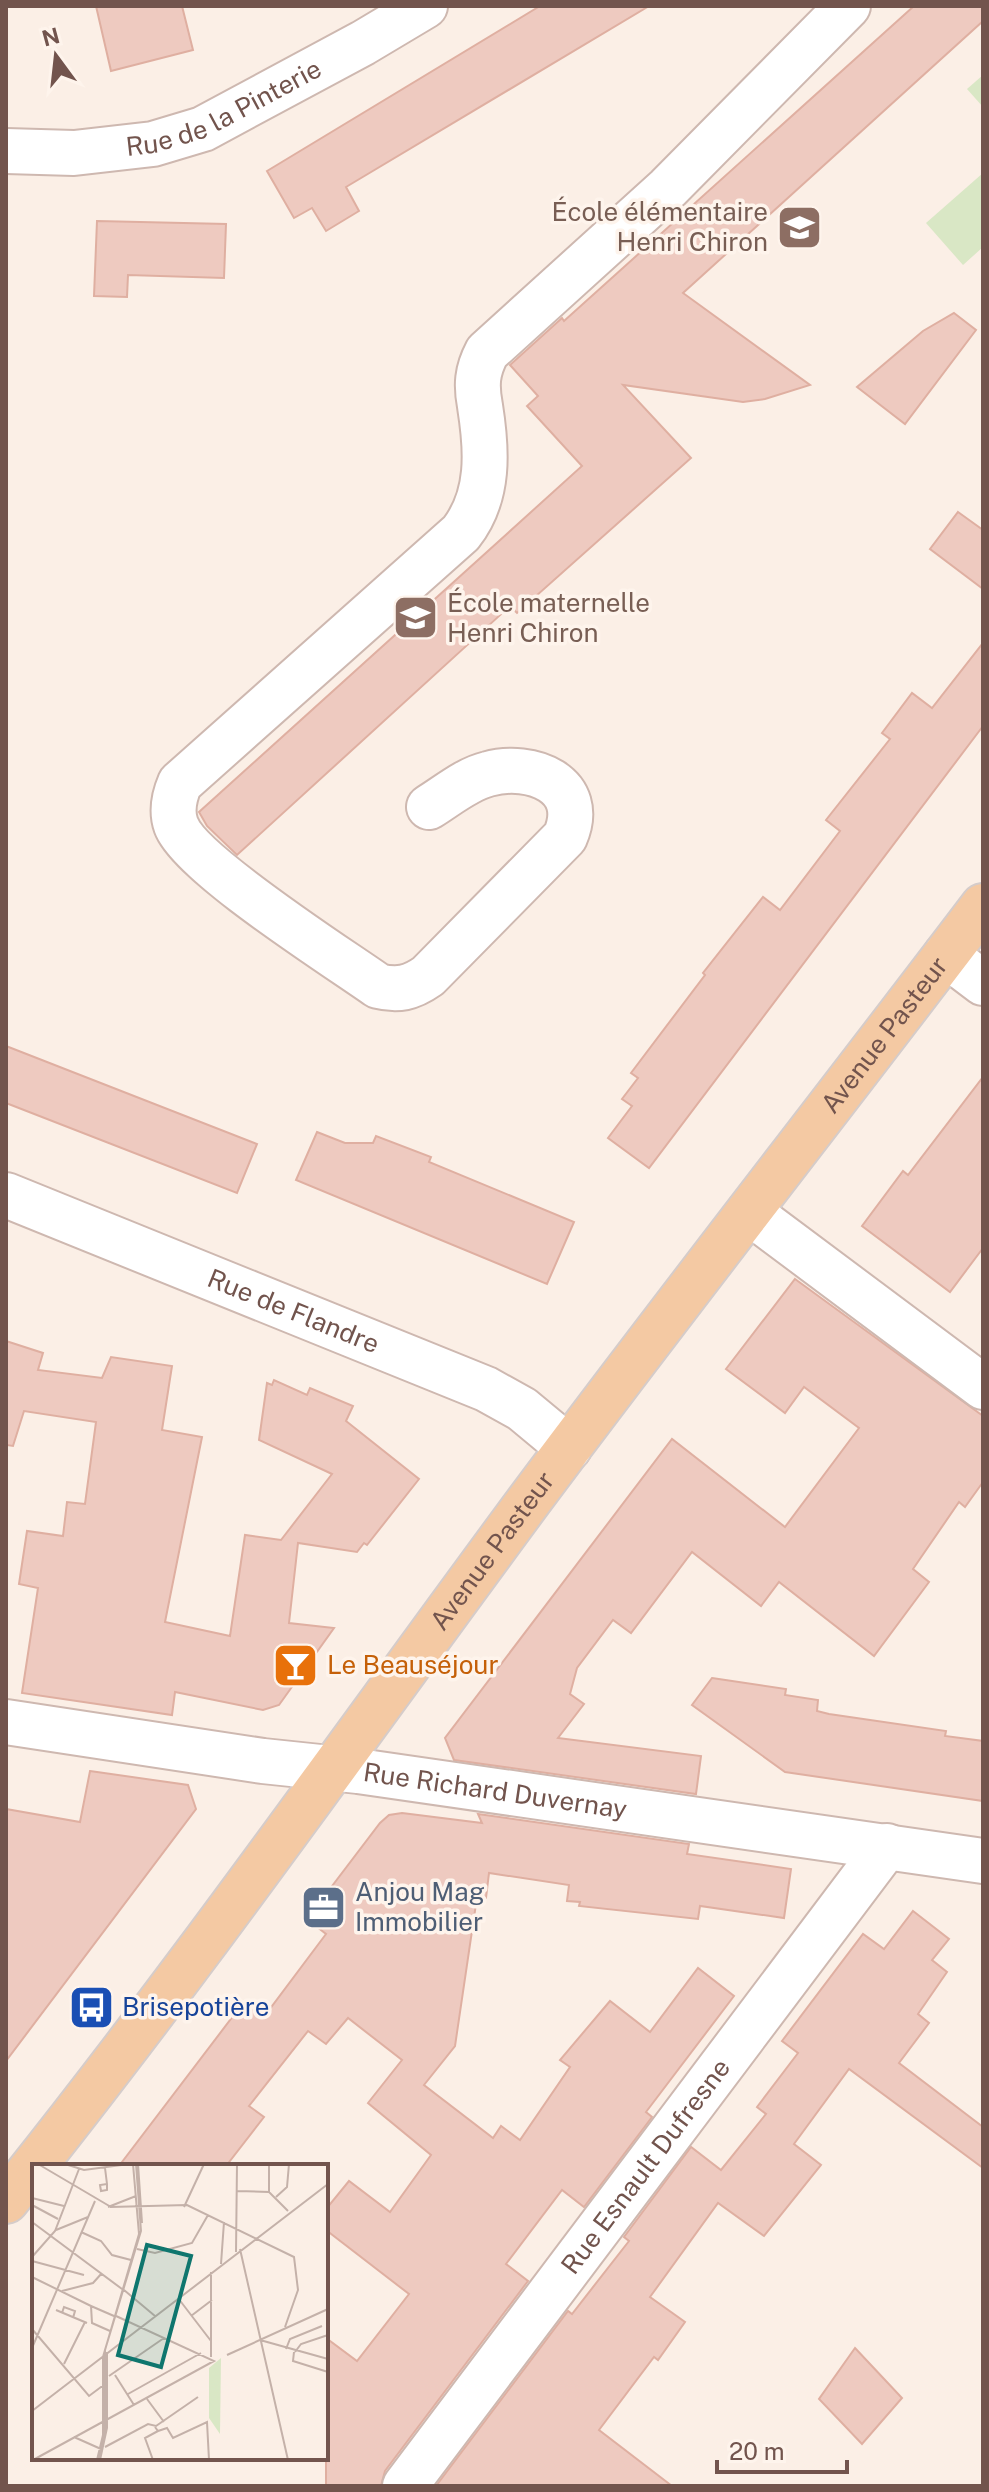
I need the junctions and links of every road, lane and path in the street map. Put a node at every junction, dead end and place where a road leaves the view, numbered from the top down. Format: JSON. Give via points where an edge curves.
{"nodes":[{"id":1,"x":425,"y":6,"type":"edge"},
{"id":2,"x":848,"y":6,"type":"edge"},
{"id":3,"x":6,"y":151,"type":"edge"},
{"id":4,"x":429,"y":807,"type":"dead end"},
{"id":5,"x":983,"y":906,"type":"edge"},
{"id":6,"x":946,"y":955,"type":"junction"},
{"id":7,"x":983,"y":983,"type":"edge"},
{"id":8,"x":6,"y":1195,"type":"edge"},
{"id":9,"x":749,"y":1212,"type":"junction"},
{"id":10,"x":983,"y":1387,"type":"edge"},
{"id":11,"x":569,"y":1448,"type":"junction"},
{"id":12,"x":6,"y":1722,"type":"edge"},
{"id":13,"x":332,"y":1769,"type":"junction"},
{"id":14,"x":887,"y":1846,"type":"junction"},
{"id":15,"x":983,"y":1861,"type":"edge"},
{"id":16,"x":34,"y":2164,"type":"edge"},
{"id":17,"x":32,"y":2167,"type":"edge"},
{"id":18,"x":6,"y":2201,"type":"edge"},
{"id":19,"x":405,"y":2486,"type":"edge"}],
"edges":[{"from":1,"to":3,"type":"street","name":"Rue de la Pinterie","via":[[203,129],[153,144],[74,153]]},
{"from":2,"to":4,"type":"street","via":[[668,188],[487,352],[477,378],[485,472],[470,522],[180,783],[173,810],[183,839],[217,872],[378,986],[401,989],[428,976],[565,837],[572,818],[564,791],[528,772],[507,770],[485,774]]},
{"from":5,"to":6,"type":"main road","name":"Avenue Pasteur"},
{"from":6,"to":7,"type":"street"},
{"from":6,"to":9,"type":"main road","name":"Avenue Pasteur"},
{"from":8,"to":11,"type":"street","name":"Rue de Flandre","via":[[486,1389],[522,1409]]},
{"from":9,"to":10,"type":"street"},
{"from":9,"to":11,"type":"main road","name":"Avenue Pasteur"},
{"from":11,"to":13,"type":"main road","name":"Avenue Pasteur"},
{"from":12,"to":13,"type":"street","name":"Rue Richard Duvernay"},
{"from":13,"to":14,"type":"street","name":"Rue Richard Duvernay"},
{"from":13,"to":16,"type":"main road","name":"Avenue Pasteur"},
{"from":14,"to":15,"type":"street","name":"Rue Richard Duvernay"},
{"from":14,"to":19,"type":"street","name":"Rue Esnault Dufresne"},
{"from":17,"to":18,"type":"main road","name":"Avenue Pasteur"}]}
